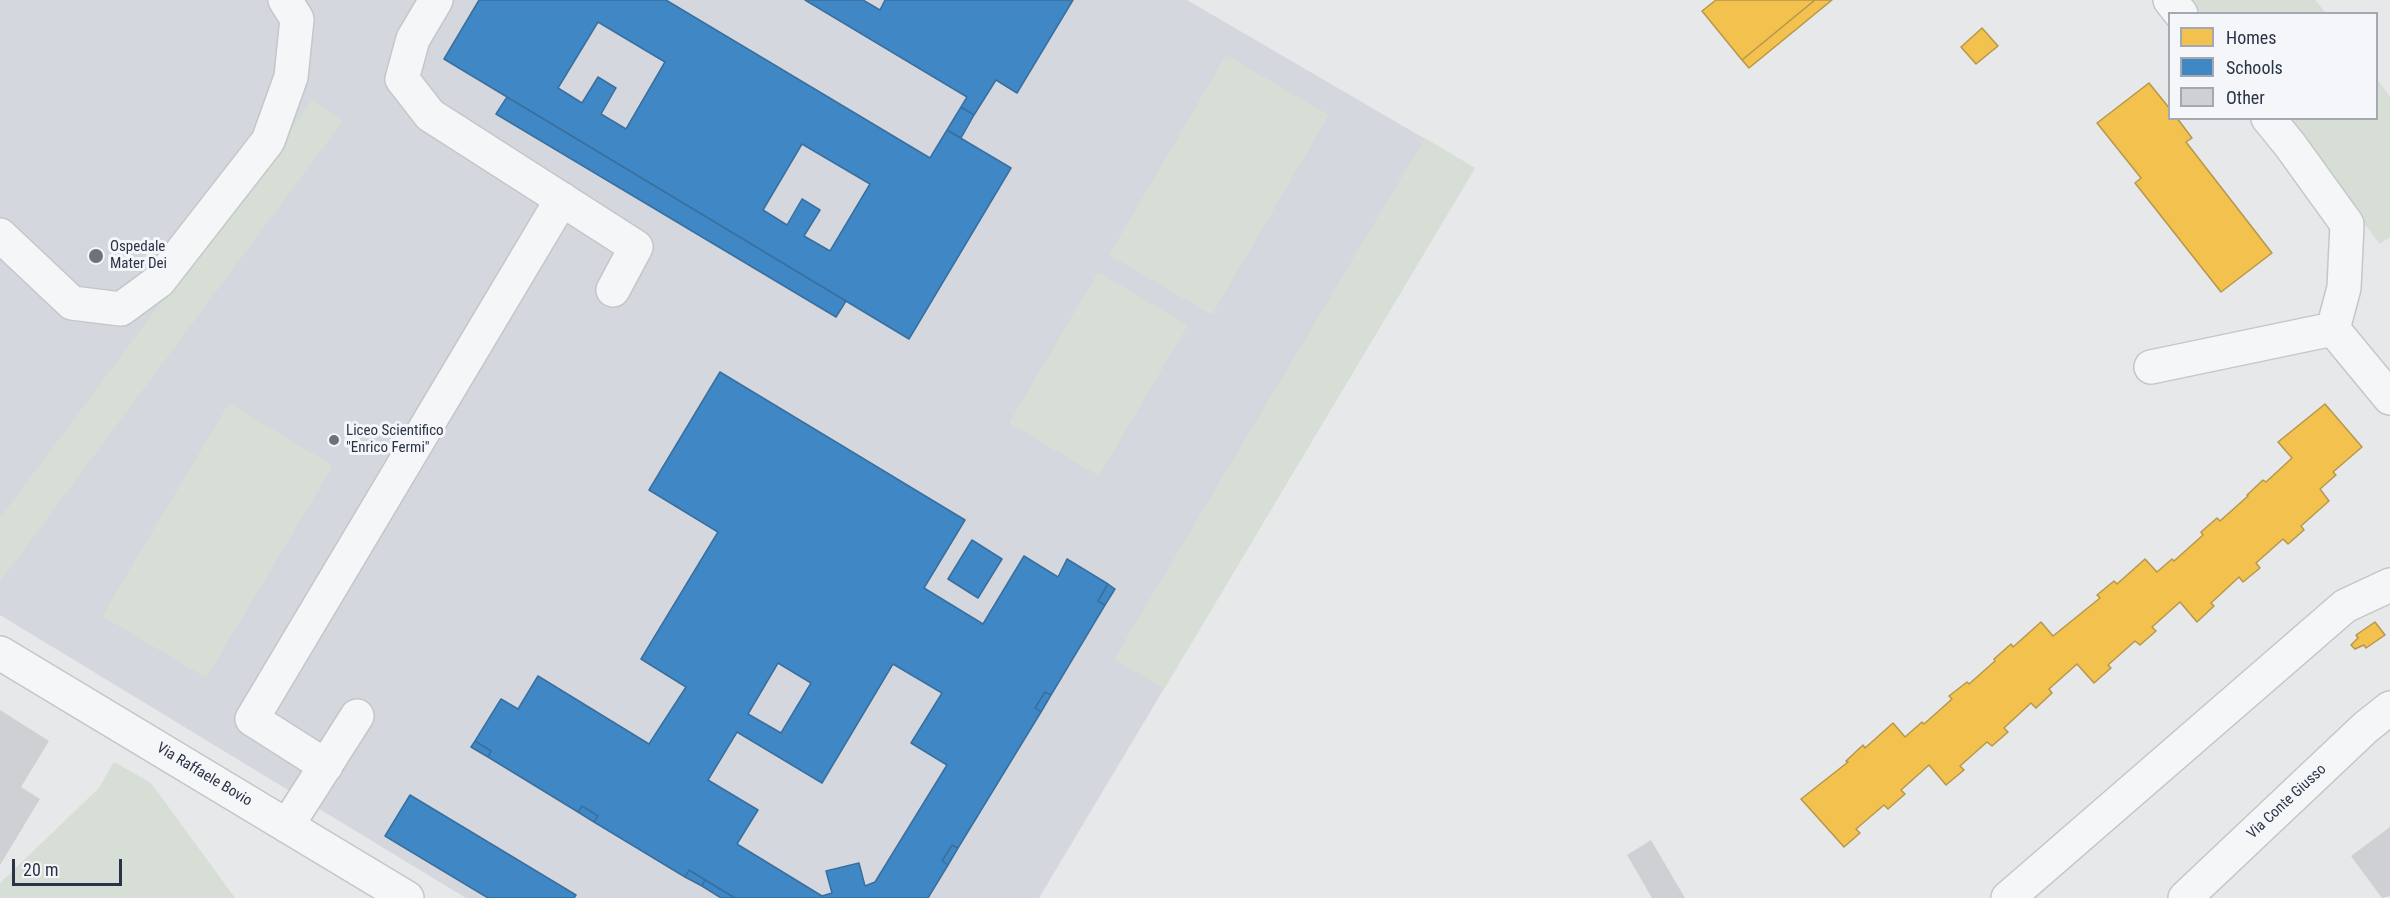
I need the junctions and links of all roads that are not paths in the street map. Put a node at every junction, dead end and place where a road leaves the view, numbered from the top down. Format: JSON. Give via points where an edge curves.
{"nodes":[{"id":1,"x":285,"y":0,"type":"edge"},
{"id":2,"x":436,"y":0,"type":"edge"},
{"id":3,"x":2170,"y":0,"type":"edge"},
{"id":4,"x":2179,"y":12,"type":"edge"},
{"id":5,"x":2270,"y":120,"type":"edge"},
{"id":6,"x":562,"y":199,"type":"junction"},
{"id":7,"x":0,"y":235,"type":"edge"},
{"id":8,"x":613,"y":290,"type":"dead end"},
{"id":9,"x":2333,"y":328,"type":"junction"},
{"id":10,"x":2151,"y":367,"type":"dead end"},
{"id":11,"x":2390,"y":398,"type":"edge"},
{"id":12,"x":2390,"y":585,"type":"edge"},
{"id":13,"x":0,"y":653,"type":"edge"},
{"id":14,"x":2390,"y":708,"type":"edge"},
{"id":15,"x":357,"y":716,"type":"dead end"},
{"id":16,"x":326,"y":766,"type":"junction"},
{"id":17,"x":287,"y":826,"type":"junction"},
{"id":18,"x":407,"y":898,"type":"edge"},
{"id":19,"x":2008,"y":898,"type":"edge"},
{"id":20,"x":2185,"y":898,"type":"edge"}],
"edges":[{"from":1,"to":7,"type":"street","via":[[297,19],[291,76],[268,141],[159,281],[121,309],[72,303]]},
{"from":2,"to":6,"type":"street","via":[[413,39],[402,79],[430,115]]},
{"from":3,"to":4,"type":"street"},
{"from":5,"to":9,"type":"street","via":[[2347,224],[2344,288]]},
{"from":6,"to":8,"type":"street","via":[[636,247]]},
{"from":6,"to":16,"type":"street","via":[[252,719]]},
{"from":9,"to":10,"type":"street"},
{"from":9,"to":11,"type":"street"},
{"from":12,"to":19,"type":"street","via":[[2345,606]]},
{"from":13,"to":17,"type":"street","name":"Via Raffaele Bovio"},
{"from":14,"to":20,"type":"street","name":"Via Conte Giusso"},
{"from":15,"to":16,"type":"street"},
{"from":16,"to":17,"type":"street"},
{"from":17,"to":18,"type":"street","name":"Via Raffaele Bovio"}]}
